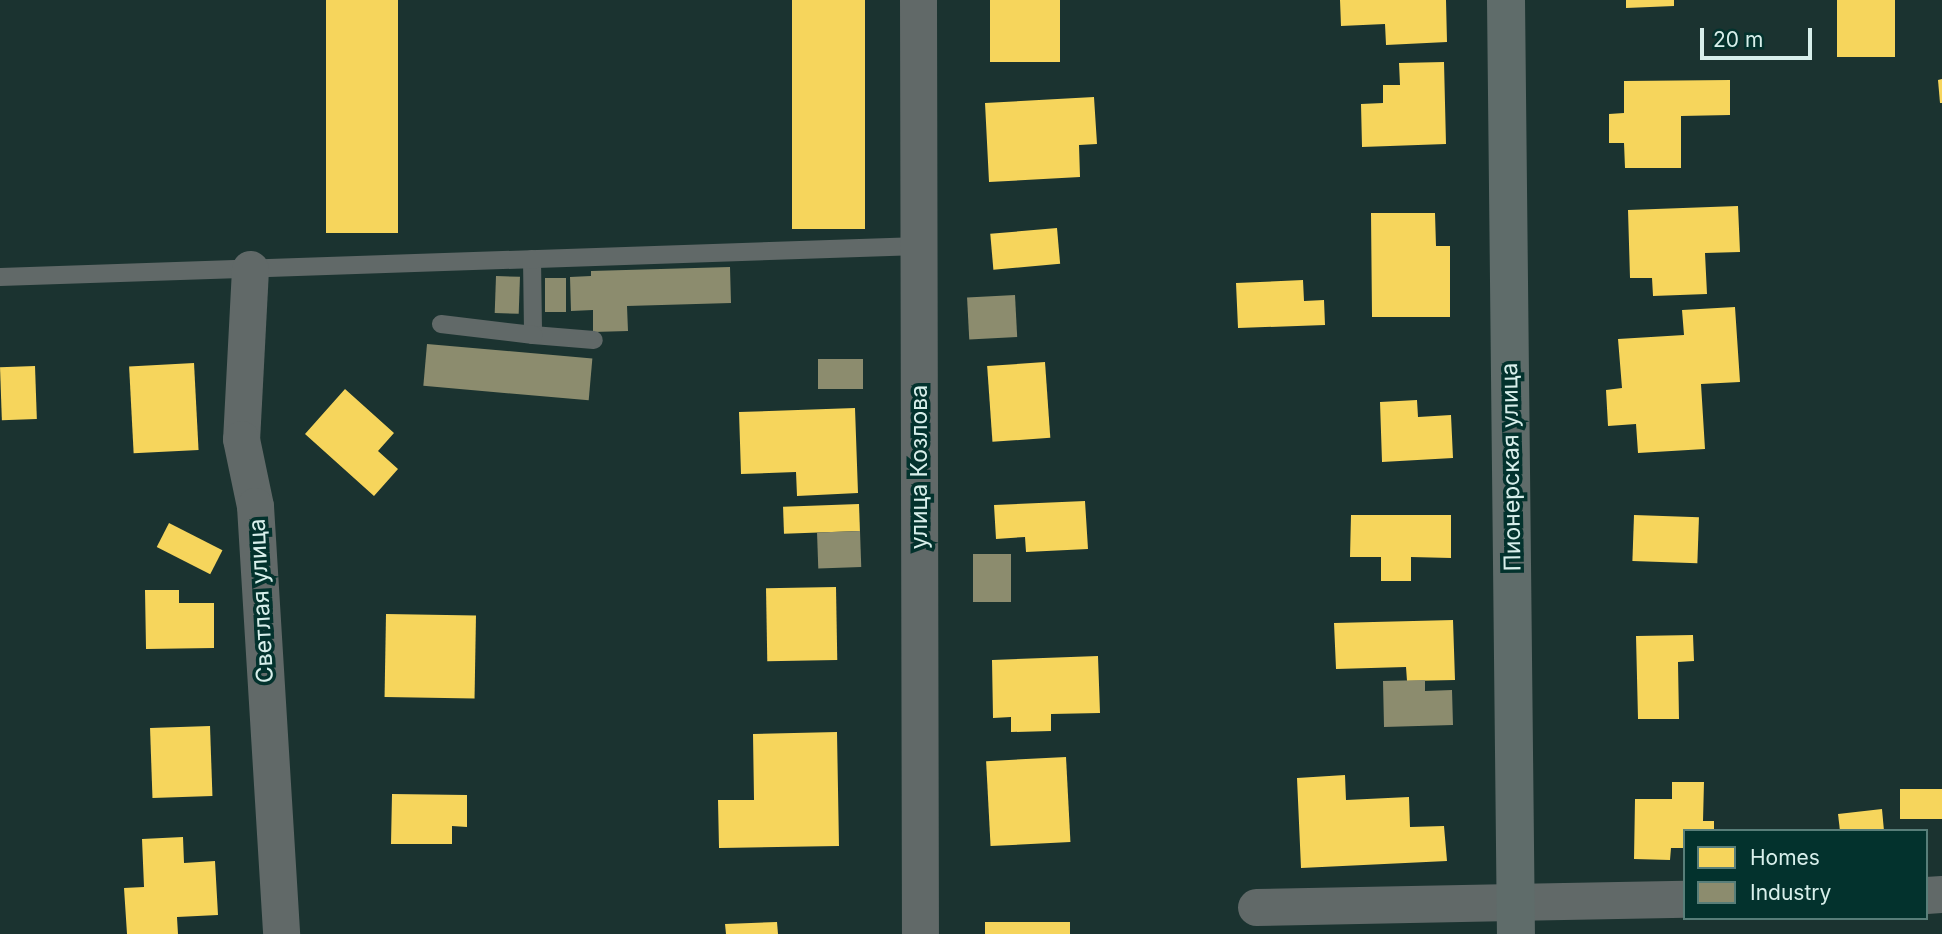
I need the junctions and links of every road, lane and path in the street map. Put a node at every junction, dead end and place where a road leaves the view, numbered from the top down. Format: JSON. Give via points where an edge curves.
{"nodes":[{"id":1,"x":918,"y":0,"type":"edge"},
{"id":2,"x":1506,"y":0,"type":"edge"},
{"id":3,"x":919,"y":246,"type":"junction"},
{"id":4,"x":533,"y":259,"type":"junction"},
{"id":5,"x":250,"y":269,"type":"junction"},
{"id":6,"x":0,"y":278,"type":"edge"},
{"id":7,"x":442,"y":324,"type":"dead end"},
{"id":8,"x":533,"y":335,"type":"junction"},
{"id":9,"x":594,"y":340,"type":"dead end"},
{"id":10,"x":1683,"y":899,"type":"edge"},
{"id":11,"x":1256,"y":907,"type":"dead end"},
{"id":12,"x":1516,"y":918,"type":"edge"},
{"id":13,"x":281,"y":934,"type":"edge"},
{"id":14,"x":920,"y":934,"type":"edge"}],
"edges":[{"from":1,"to":3,"type":"street","name":"улица Козлова"},
{"from":2,"to":12,"type":"street","name":"Пионерская улица"},
{"from":3,"to":4,"type":"lane"},
{"from":3,"to":14,"type":"street","name":"улица Козлова"},
{"from":4,"to":5,"type":"lane"},
{"from":4,"to":8,"type":"lane"},
{"from":5,"to":6,"type":"lane"},
{"from":5,"to":13,"type":"street","name":"Светлая улица","via":[[241,439],[255,506]]},
{"from":7,"to":8,"type":"lane"},
{"from":8,"to":9,"type":"lane"},
{"from":10,"to":12,"type":"street"},
{"from":11,"to":12,"type":"street"}]}
